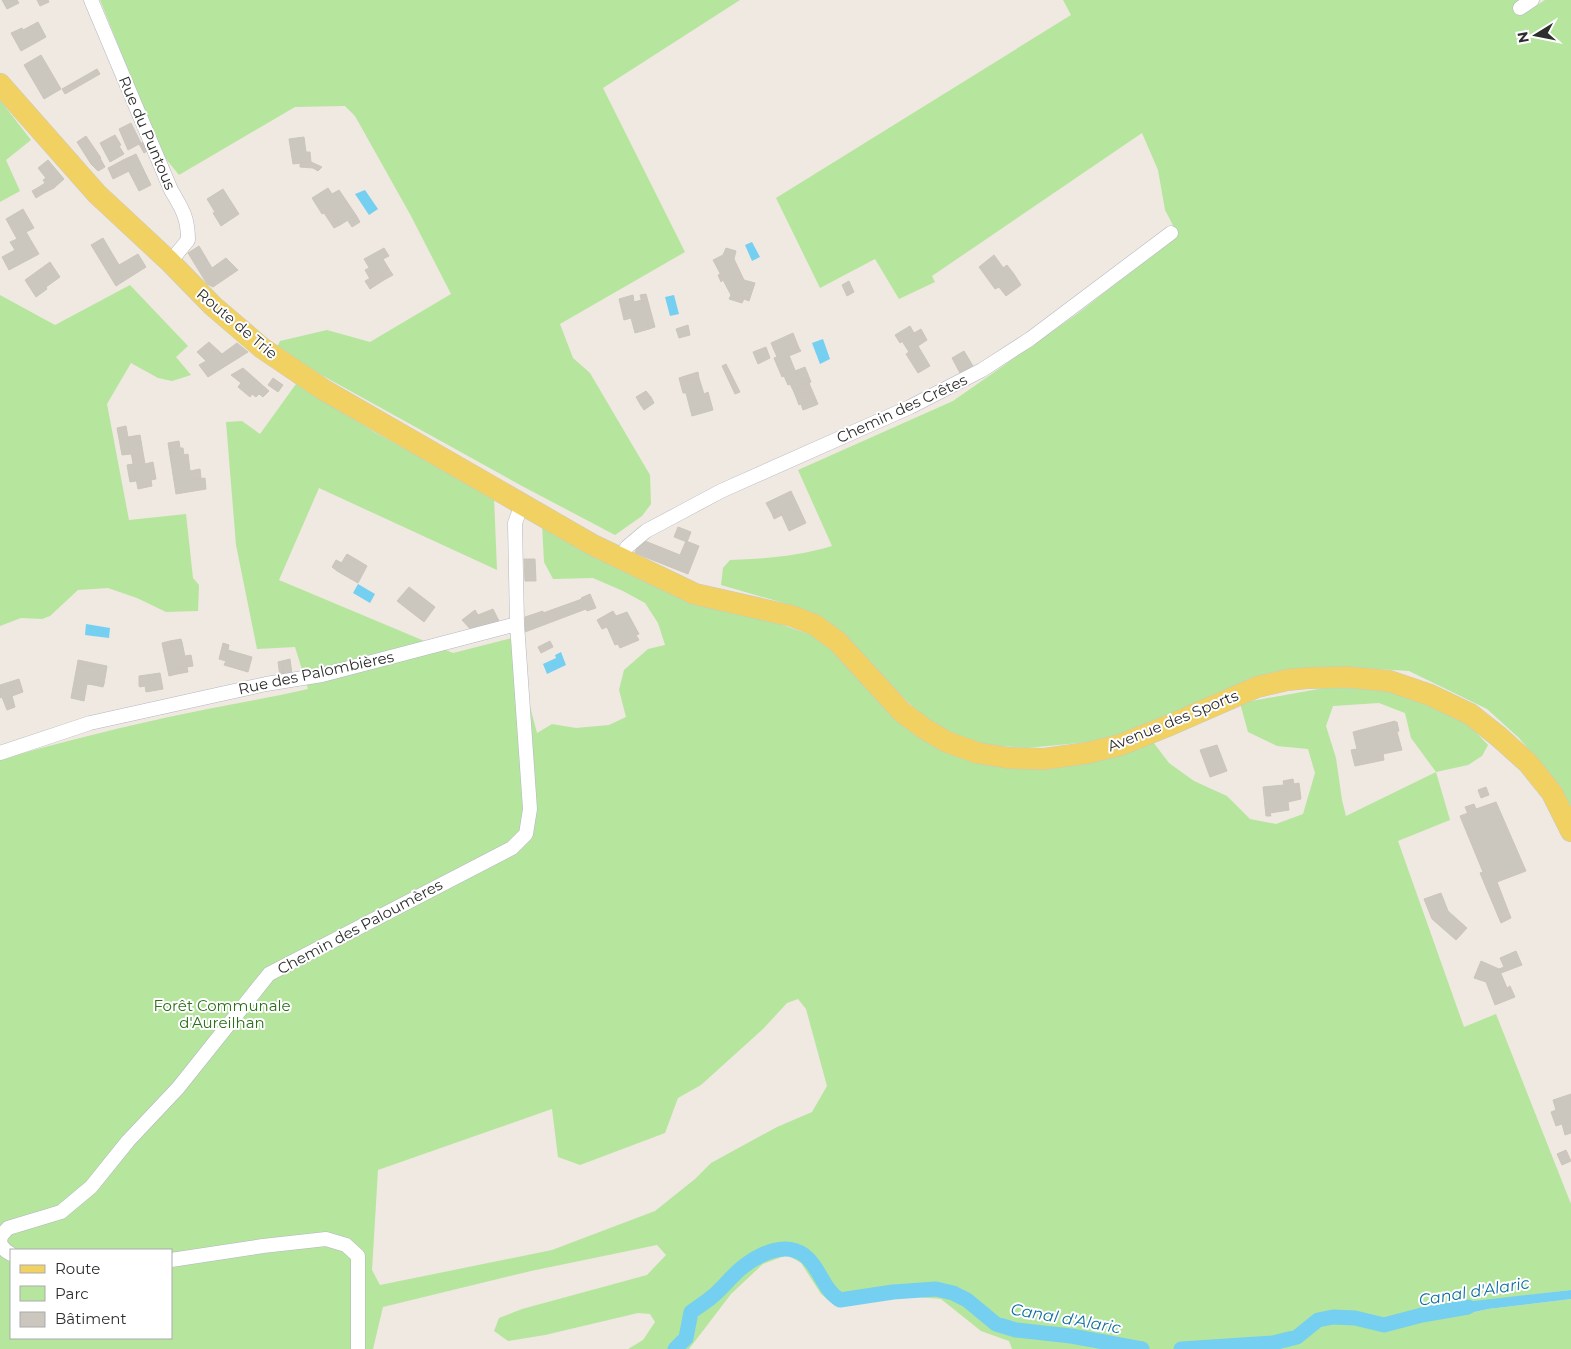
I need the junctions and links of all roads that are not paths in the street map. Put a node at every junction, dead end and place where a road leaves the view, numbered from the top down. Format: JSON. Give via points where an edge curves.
{"nodes":[{"id":1,"x":91,"y":0,"type":"edge"},
{"id":2,"x":1532,"y":0,"type":"edge"},
{"id":3,"x":1520,"y":8,"type":"dead end"},
{"id":4,"x":0,"y":84,"type":"edge"},
{"id":5,"x":1171,"y":233,"type":"dead end"},
{"id":6,"x":170,"y":262,"type":"junction"},
{"id":7,"x":522,"y":504,"type":"junction"},
{"id":8,"x":620,"y":559,"type":"junction"},
{"id":9,"x":517,"y":624,"type":"junction"},
{"id":10,"x":0,"y":753,"type":"edge"},
{"id":11,"x":1571,"y":831,"type":"edge"},
{"id":12,"x":0,"y":1243,"type":"edge"},
{"id":13,"x":10,"y":1253,"type":"edge"},
{"id":14,"x":172,"y":1260,"type":"edge"},
{"id":15,"x":358,"y":1349,"type":"edge"}],
"edges":[{"from":1,"to":6,"type":"street","name":"Rue du Puntous","via":[[171,190],[186,216],[188,240]]},
{"from":2,"to":3,"type":"street"},
{"from":4,"to":6,"type":"main road","name":"Route de Trie","via":[[97,194]]},
{"from":5,"to":8,"type":"street","name":"Chemin des Crêtes","via":[[1030,339],[982,370],[910,407],[686,509],[646,531],[627,547]]},
{"from":6,"to":7,"type":"main road","name":"Route de Trie","via":[[212,306],[262,348],[324,390]]},
{"from":7,"to":8,"type":"main road","name":"Route de Trie"},
{"from":7,"to":9,"type":"street","via":[[515,523]]},
{"from":8,"to":11,"type":"main road","name":"Avenue des Sports","via":[[696,594],[792,616],[815,625],[838,642],[902,712],[924,730],[978,753],[1009,758],[1044,760],[1120,745],[1257,687],[1286,680],[1347,678],[1389,681],[1430,695],[1470,714],[1498,736],[1528,763],[1552,793]]},
{"from":9,"to":10,"type":"street","name":"Rue des Palombières","via":[[322,675],[266,684],[90,723]]},
{"from":9,"to":12,"type":"street","name":"Chemin des Paloumères","via":[[530,809],[526,834],[512,848],[269,974],[178,1088],[128,1141],[91,1187],[61,1212],[8,1228]]},
{"from":12,"to":13,"type":"street","name":"Chemin des Paloumères"},
{"from":14,"to":15,"type":"street","via":[[326,1239],[346,1245],[358,1256]]}]}
